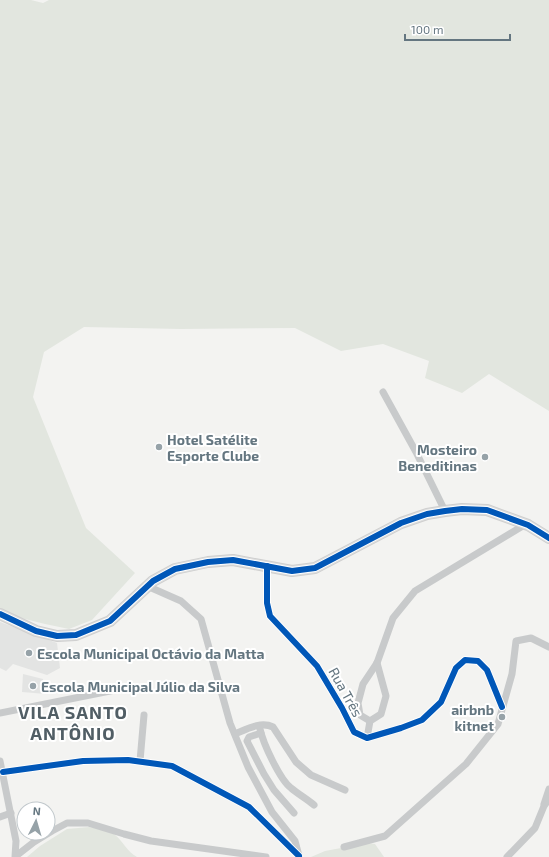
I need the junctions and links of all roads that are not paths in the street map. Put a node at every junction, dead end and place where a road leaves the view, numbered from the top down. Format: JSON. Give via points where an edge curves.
{"nodes":[{"id":1,"x":383,"y":392,"type":"dead end"},
{"id":2,"x":445,"y":511,"type":"junction"},
{"id":3,"x":526,"y":524,"type":"junction"},
{"id":4,"x":549,"y":538,"type":"edge"},
{"id":5,"x":267,"y":566,"type":"junction"},
{"id":6,"x":148,"y":586,"type":"junction"},
{"id":7,"x":0,"y":614,"type":"edge"},
{"id":8,"x":549,"y":647,"type":"edge"},
{"id":9,"x":377,"y":663,"type":"junction"},
{"id":10,"x":115,"y":690,"type":"dead end"},
{"id":11,"x":502,"y":707,"type":"junction"},
{"id":12,"x":0,"y":714,"type":"edge"},
{"id":13,"x":144,"y":715,"type":"dead end"},
{"id":14,"x":370,"y":721,"type":"junction"},
{"id":15,"x":259,"y":725,"type":"junction"},
{"id":16,"x":261,"y":733,"type":"junction"},
{"id":17,"x":235,"y":734,"type":"junction"},
{"id":18,"x":367,"y":738,"type":"junction"},
{"id":19,"x":0,"y":761,"type":"edge"},
{"id":20,"x":140,"y":761,"type":"junction"},
{"id":21,"x":3,"y":772,"type":"junction"},
{"id":22,"x":549,"y":789,"type":"edge"},
{"id":23,"x":345,"y":790,"type":"dead end"},
{"id":24,"x":549,"y":799,"type":"edge"},
{"id":25,"x":314,"y":805,"type":"dead end"},
{"id":26,"x":544,"y":806,"type":"junction"},
{"id":27,"x":294,"y":812,"type":"dead end"},
{"id":28,"x":11,"y":813,"type":"junction"},
{"id":29,"x":0,"y":817,"type":"edge"},
{"id":30,"x":344,"y":847,"type":"dead end"},
{"id":31,"x":16,"y":857,"type":"edge"},
{"id":32,"x":266,"y":857,"type":"edge"},
{"id":33,"x":297,"y":857,"type":"edge"},
{"id":34,"x":507,"y":857,"type":"edge"}],
"edges":[{"from":1,"to":2,"type":"street"},
{"from":2,"to":3,"type":"street","via":[[487,510]]},
{"from":2,"to":5,"type":"street","via":[[401,522],[315,568],[292,571]]},
{"from":3,"to":4,"type":"street"},
{"from":3,"to":9,"type":"street","via":[[415,591],[393,618]]},
{"from":5,"to":6,"type":"street","via":[[233,560],[208,562],[175,569]]},
{"from":5,"to":18,"type":"street","name":"Rua Três","via":[[267,603],[270,616],[318,666],[354,732]]},
{"from":6,"to":7,"type":"street","via":[[110,621],[76,635],[57,636],[36,631]]},
{"from":6,"to":17,"type":"street","via":[[181,601],[201,619]]},
{"from":8,"to":11,"type":"street","via":[[531,638],[516,641],[512,674]]},
{"from":9,"to":14,"type":"street","via":[[386,696],[381,714]]},
{"from":9,"to":14,"type":"street","via":[[363,684],[358,703],[360,715]]},
{"from":10,"to":12,"type":"street"},
{"from":11,"to":18,"type":"street","via":[[486,670],[478,661],[465,660],[456,668],[441,702],[422,720]]},
{"from":11,"to":30,"type":"street","via":[[498,724],[466,764],[385,836]]},
{"from":13,"to":20,"type":"street"},
{"from":14,"to":18,"type":"street"},
{"from":15,"to":16,"type":"street"},
{"from":15,"to":17,"type":"street"},
{"from":15,"to":23,"type":"street","via":[[268,724],[273,727],[296,762],[311,775]]},
{"from":16,"to":25,"type":"street","via":[[284,782]]},
{"from":16,"to":27,"type":"street","via":[[249,737],[247,741],[274,790]]},
{"from":17,"to":33,"type":"street","via":[[248,767],[272,812],[295,841]]},
{"from":19,"to":21,"type":"street"},
{"from":20,"to":21,"type":"street","via":[[83,761]]},
{"from":20,"to":33,"type":"street","via":[[172,766],[249,807]]},
{"from":21,"to":28,"type":"street"},
{"from":22,"to":26,"type":"street"},
{"from":24,"to":26,"type":"street"},
{"from":26,"to":34,"type":"street","via":[[535,828]]},
{"from":28,"to":29,"type":"street"},
{"from":28,"to":31,"type":"street"},
{"from":31,"to":32,"type":"street","via":[[46,834],[67,824],[88,823],[151,841]]}]}
